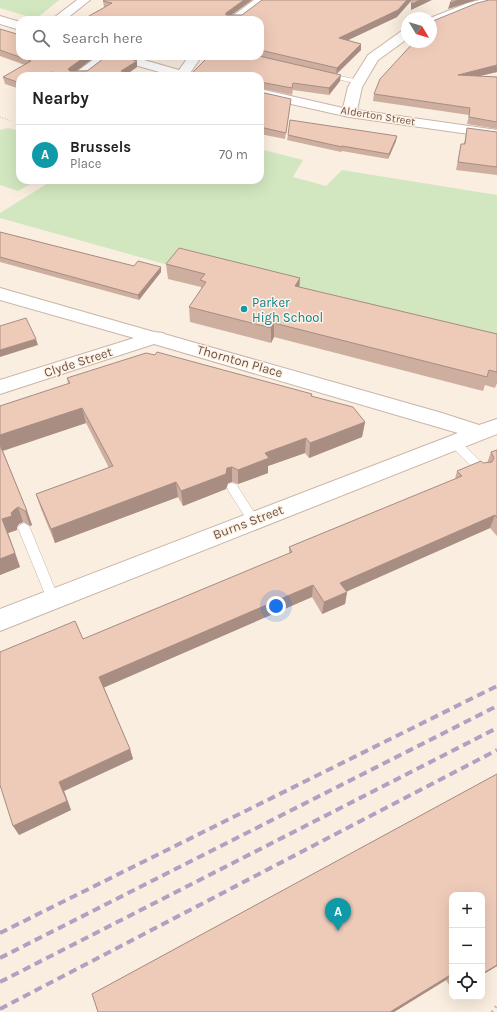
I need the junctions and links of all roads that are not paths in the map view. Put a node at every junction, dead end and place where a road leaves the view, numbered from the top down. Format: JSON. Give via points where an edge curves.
{"nodes":[{"id":1,"x":84,"y":0,"type":"edge"},
{"id":2,"x":262,"y":0,"type":"edge"},
{"id":3,"x":497,"y":0,"type":"edge"},
{"id":4,"x":468,"y":2,"type":"edge"},
{"id":5,"x":62,"y":16,"type":"edge"},
{"id":6,"x":239,"y":16,"type":"edge"},
{"id":7,"x":437,"y":19,"type":"edge"},
{"id":8,"x":0,"y":20,"type":"edge"},
{"id":9,"x":16,"y":25,"type":"edge"},
{"id":10,"x":401,"y":37,"type":"edge"},
{"id":11,"x":100,"y":60,"type":"edge"},
{"id":12,"x":130,"y":60,"type":"edge"},
{"id":13,"x":193,"y":60,"type":"edge"},
{"id":14,"x":84,"y":72,"type":"edge"},
{"id":15,"x":173,"y":72,"type":"edge"},
{"id":16,"x":186,"y":72,"type":"edge"},
{"id":17,"x":319,"y":73,"type":"edge"},
{"id":18,"x":358,"y":82,"type":"junction"},
{"id":19,"x":264,"y":93,"type":"edge"},
{"id":20,"x":349,"y":113,"type":"junction"},
{"id":21,"x":497,"y":134,"type":"edge"},
{"id":22,"x":0,"y":294,"type":"edge"},
{"id":23,"x":156,"y":337,"type":"junction"},
{"id":24,"x":0,"y":387,"type":"edge"},
{"id":25,"x":488,"y":429,"type":"edge"},
{"id":26,"x":454,"y":442,"type":"junction"},
{"id":27,"x":483,"y":471,"type":"edge"},
{"id":28,"x":232,"y":487,"type":"edge"},
{"id":29,"x":253,"y":520,"type":"junction"},
{"id":30,"x":24,"y":528,"type":"edge"},
{"id":31,"x":53,"y":599,"type":"junction"},
{"id":32,"x":0,"y":620,"type":"edge"}],
"edges":[{"from":1,"to":5,"type":"street"},
{"from":2,"to":6,"type":"street"},
{"from":3,"to":4,"type":"street"},
{"from":4,"to":7,"type":"street"},
{"from":8,"to":9,"type":"street"},
{"from":10,"to":18,"type":"street","via":[[373,58]]},
{"from":11,"to":14,"type":"street"},
{"from":12,"to":15,"type":"street"},
{"from":13,"to":16,"type":"street"},
{"from":17,"to":18,"type":"lane"},
{"from":18,"to":20,"type":"street"},
{"from":19,"to":20,"type":"street","name":"Alderton Street"},
{"from":20,"to":21,"type":"street","name":"Alderton Street"},
{"from":22,"to":23,"type":"street","name":"Thornton Place"},
{"from":23,"to":24,"type":"street","name":"Clyde Street"},
{"from":23,"to":25,"type":"street","name":"Thornton Place","via":[[442,420]]},
{"from":25,"to":26,"type":"street","name":"Burns Street"},
{"from":26,"to":27,"type":"lane"},
{"from":26,"to":29,"type":"street","name":"Burns Street"},
{"from":28,"to":29,"type":"lane"},
{"from":29,"to":31,"type":"street","name":"Burns Street"},
{"from":30,"to":31,"type":"lane"},
{"from":31,"to":32,"type":"street","name":"Burns Street"}]}
